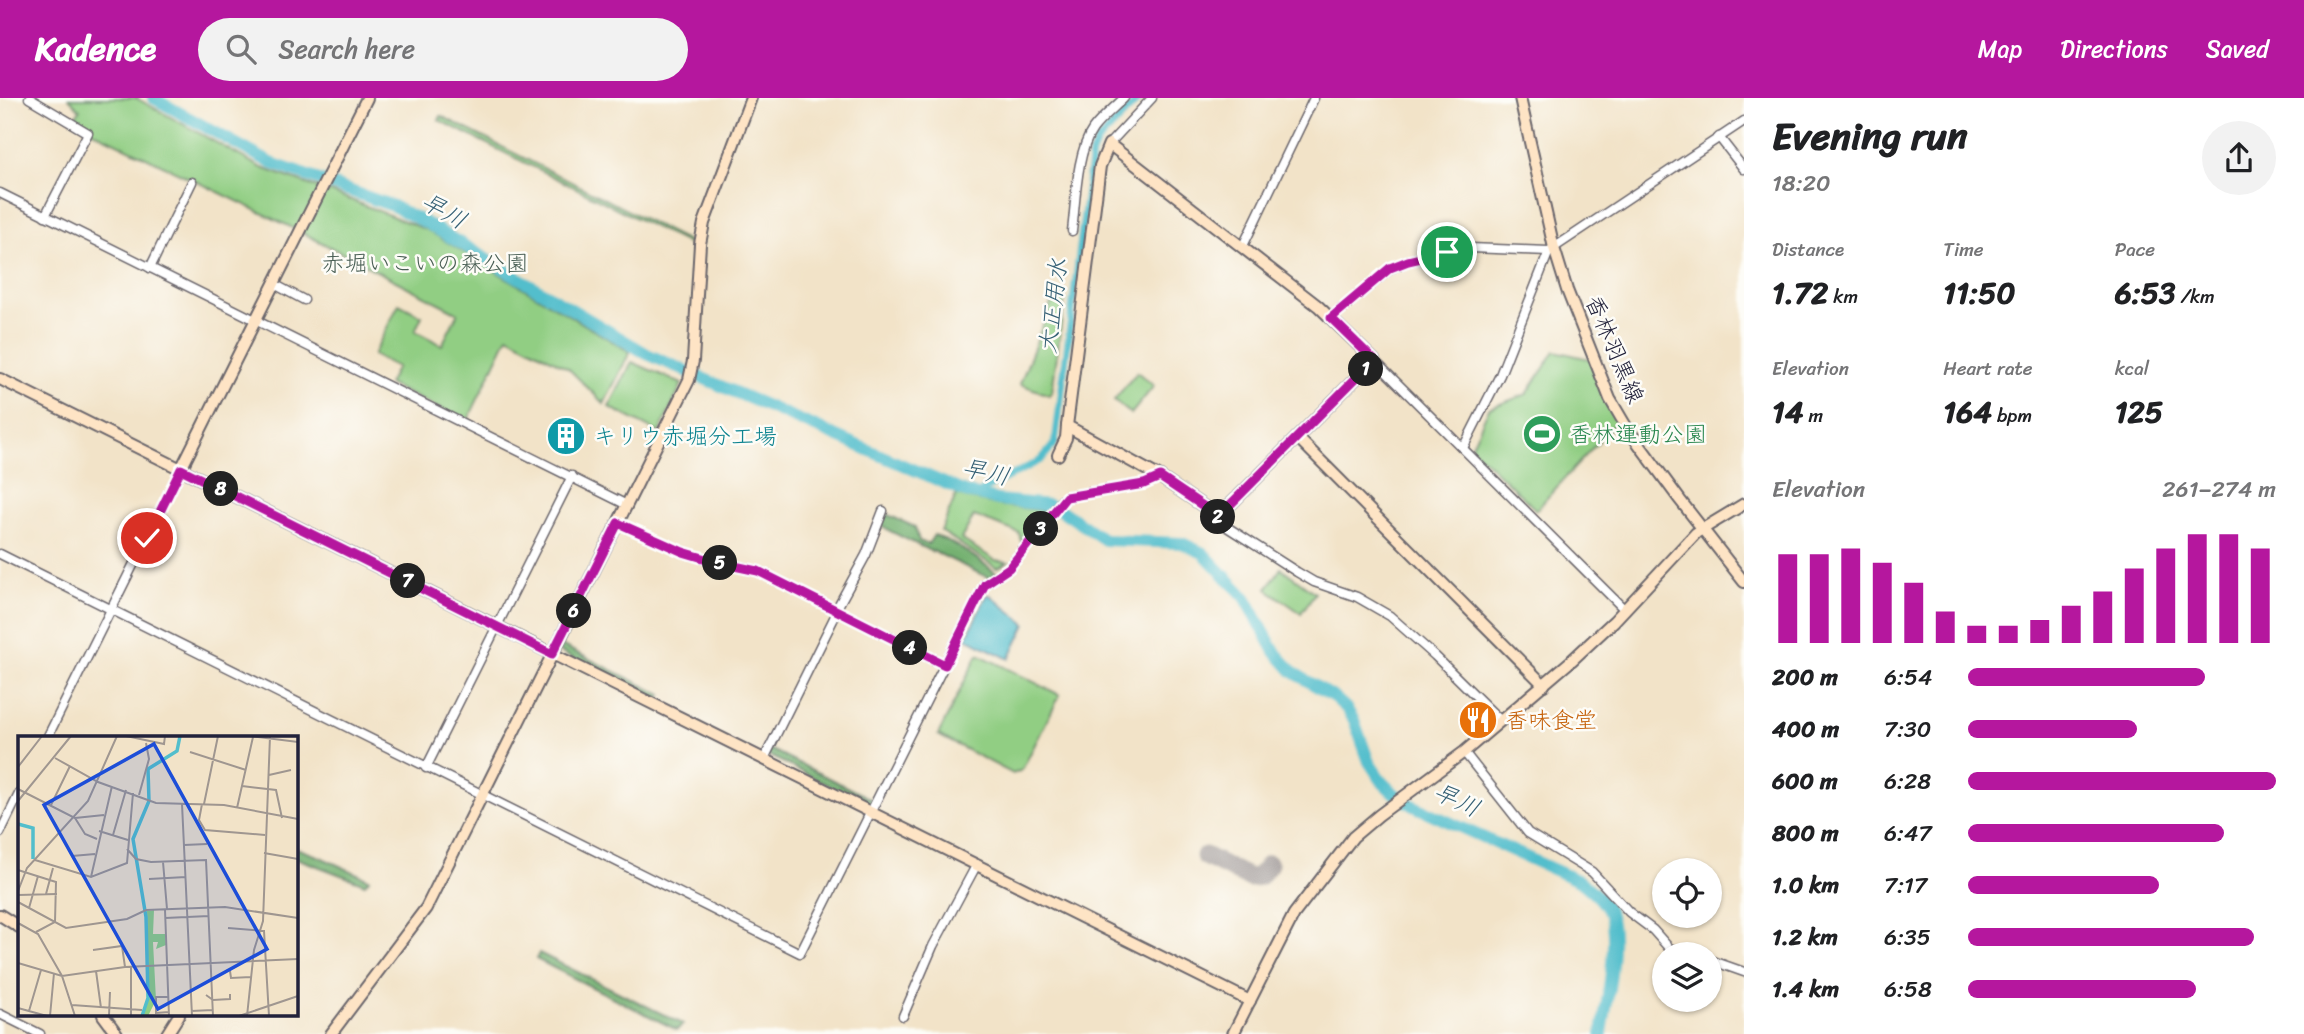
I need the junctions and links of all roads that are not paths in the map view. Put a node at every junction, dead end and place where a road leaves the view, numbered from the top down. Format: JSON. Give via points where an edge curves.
{"nodes":[{"id":1,"x":29,"y":98,"type":"edge"},
{"id":2,"x":367,"y":98,"type":"edge"},
{"id":3,"x":751,"y":98,"type":"edge"},
{"id":4,"x":1124,"y":98,"type":"edge"},
{"id":5,"x":1152,"y":98,"type":"edge"},
{"id":6,"x":1314,"y":98,"type":"edge"},
{"id":7,"x":1520,"y":98,"type":"edge"},
{"id":8,"x":1744,"y":121,"type":"edge"},
{"id":9,"x":1719,"y":137,"type":"junction"},
{"id":10,"x":1109,"y":144,"type":"junction"},
{"id":11,"x":1744,"y":169,"type":"edge"},
{"id":12,"x":192,"y":182,"type":"dead end"},
{"id":13,"x":0,"y":193,"type":"edge"},
{"id":14,"x":45,"y":216,"type":"junction"},
{"id":15,"x":1072,"y":230,"type":"dead end"},
{"id":16,"x":1242,"y":248,"type":"junction"},
{"id":17,"x":1551,"y":250,"type":"junction"},
{"id":18,"x":150,"y":268,"type":"junction"},
{"id":19,"x":274,"y":284,"type":"junction"},
{"id":20,"x":304,"y":300,"type":"dead end"},
{"id":21,"x":1331,"y":318,"type":"junction"},
{"id":22,"x":255,"y":321,"type":"junction"},
{"id":23,"x":1374,"y":360,"type":"junction"},
{"id":24,"x":0,"y":379,"type":"edge"},
{"id":25,"x":1067,"y":426,"type":"junction"},
{"id":26,"x":1298,"y":438,"type":"junction"},
{"id":27,"x":1463,"y":448,"type":"junction"},
{"id":28,"x":1058,"y":455,"type":"dead end"},
{"id":29,"x":181,"y":469,"type":"junction"},
{"id":30,"x":572,"y":477,"type":"junction"},
{"id":31,"x":1160,"y":477,"type":"junction"},
{"id":32,"x":1744,"y":504,"type":"edge"},
{"id":33,"x":627,"y":505,"type":"junction"},
{"id":34,"x":883,"y":511,"type":"dead end"},
{"id":35,"x":1217,"y":518,"type":"junction"},
{"id":36,"x":618,"y":523,"type":"junction"},
{"id":37,"x":1703,"y":528,"type":"junction"},
{"id":38,"x":0,"y":555,"type":"edge"},
{"id":39,"x":1744,"y":582,"type":"edge"},
{"id":40,"x":111,"y":610,"type":"junction"},
{"id":41,"x":1625,"y":610,"type":"junction"},
{"id":42,"x":836,"y":611,"type":"junction"},
{"id":43,"x":498,"y":626,"type":"junction"},
{"id":44,"x":552,"y":654,"type":"junction"},
{"id":45,"x":945,"y":665,"type":"junction"},
{"id":46,"x":1544,"y":685,"type":"junction"},
{"id":47,"x":1501,"y":721,"type":"junction"},
{"id":48,"x":48,"y":736,"type":"edge"},
{"id":49,"x":1464,"y":752,"type":"junction"},
{"id":50,"x":764,"y":759,"type":"junction"},
{"id":51,"x":426,"y":768,"type":"junction"},
{"id":52,"x":482,"y":795,"type":"junction"},
{"id":53,"x":18,"y":796,"type":"edge"},
{"id":54,"x":871,"y":812,"type":"junction"},
{"id":55,"x":0,"y":833,"type":"edge"},
{"id":56,"x":976,"y":864,"type":"junction"},
{"id":57,"x":0,"y":915,"type":"edge"},
{"id":58,"x":18,"y":927,"type":"edge"},
{"id":59,"x":1664,"y":942,"type":"edge"},
{"id":60,"x":1722,"y":964,"type":"edge"},
{"id":61,"x":1744,"y":972,"type":"edge"},
{"id":62,"x":1250,"y":1001,"type":"junction"},
{"id":63,"x":0,"y":1014,"type":"edge"},
{"id":64,"x":104,"y":1016,"type":"edge"},
{"id":65,"x":177,"y":1016,"type":"edge"},
{"id":66,"x":903,"y":1016,"type":"dead end"},
{"id":67,"x":40,"y":1034,"type":"edge"},
{"id":68,"x":117,"y":1034,"type":"edge"},
{"id":69,"x":166,"y":1034,"type":"edge"},
{"id":70,"x":331,"y":1034,"type":"edge"},
{"id":71,"x":1233,"y":1034,"type":"edge"}],
"edges":[{"from":1,"to":14,"type":"street","via":[[88,133]]},
{"from":2,"to":19,"type":"street"},
{"from":3,"to":33,"type":"street","via":[[704,223],[689,380]]},
{"from":4,"to":15,"type":"street","via":[[1087,141]]},
{"from":5,"to":10,"type":"street"},
{"from":6,"to":16,"type":"street"},
{"from":7,"to":17,"type":"street","name":"香林羽黒線"},
{"from":8,"to":9,"type":"street"},
{"from":9,"to":11,"type":"street"},
{"from":9,"to":17,"type":"street"},
{"from":10,"to":16,"type":"street"},
{"from":10,"to":25,"type":"street","via":[[1100,166]]},
{"from":12,"to":18,"type":"street"},
{"from":13,"to":14,"type":"street"},
{"from":14,"to":18,"type":"street"},
{"from":16,"to":21,"type":"street"},
{"from":17,"to":21,"type":"street","via":[[1470,248],[1408,261],[1390,268]]},
{"from":17,"to":27,"type":"street","via":[[1500,375]]},
{"from":17,"to":37,"type":"street","name":"香林羽黒線","via":[[1610,399]]},
{"from":18,"to":22,"type":"street"},
{"from":19,"to":20,"type":"street"},
{"from":19,"to":22,"type":"street"},
{"from":21,"to":23,"type":"street"},
{"from":22,"to":29,"type":"street"},
{"from":22,"to":30,"type":"street"},
{"from":23,"to":26,"type":"street"},
{"from":23,"to":27,"type":"street"},
{"from":24,"to":29,"type":"street"},
{"from":25,"to":28,"type":"street"},
{"from":25,"to":31,"type":"street"},
{"from":26,"to":35,"type":"street"},
{"from":26,"to":46,"type":"street"},
{"from":27,"to":41,"type":"street"},
{"from":29,"to":40,"type":"street"},
{"from":29,"to":43,"type":"street"},
{"from":30,"to":33,"type":"street"},
{"from":30,"to":43,"type":"street"},
{"from":31,"to":35,"type":"street"},
{"from":31,"to":45,"type":"street","via":[[1062,500],[1009,568],[985,584]]},
{"from":32,"to":37,"type":"street"},
{"from":33,"to":36,"type":"street"},
{"from":34,"to":42,"type":"street"},
{"from":35,"to":47,"type":"street","via":[[1297,572],[1357,597],[1398,622]]},
{"from":36,"to":42,"type":"street","via":[[683,552],[758,571]]},
{"from":36,"to":44,"type":"street"},
{"from":37,"to":39,"type":"street","name":"香林羽黒線"},
{"from":37,"to":41,"type":"street"},
{"from":38,"to":40,"type":"street"},
{"from":40,"to":48,"type":"street"},
{"from":40,"to":51,"type":"street"},
{"from":41,"to":46,"type":"street"},
{"from":42,"to":45,"type":"street"},
{"from":42,"to":50,"type":"street"},
{"from":43,"to":44,"type":"street"},
{"from":43,"to":51,"type":"street"},
{"from":44,"to":50,"type":"street"},
{"from":44,"to":52,"type":"street"},
{"from":45,"to":54,"type":"street"},
{"from":46,"to":47,"type":"street"},
{"from":47,"to":49,"type":"street"},
{"from":49,"to":59,"type":"street","via":[[1528,833],[1592,872]]},
{"from":49,"to":62,"type":"street","via":[[1353,837],[1299,907]]},
{"from":50,"to":54,"type":"street"},
{"from":51,"to":52,"type":"street"},
{"from":52,"to":54,"type":"street","via":[[800,953]]},
{"from":52,"to":70,"type":"street","via":[[426,908]]},
{"from":53,"to":55,"type":"street"},
{"from":54,"to":56,"type":"street"},
{"from":56,"to":62,"type":"street"},
{"from":56,"to":66,"type":"street"},
{"from":57,"to":58,"type":"street"},
{"from":60,"to":61,"type":"street"},
{"from":62,"to":71,"type":"street"},
{"from":63,"to":67,"type":"street"},
{"from":64,"to":68,"type":"street"},
{"from":65,"to":69,"type":"street"}]}
